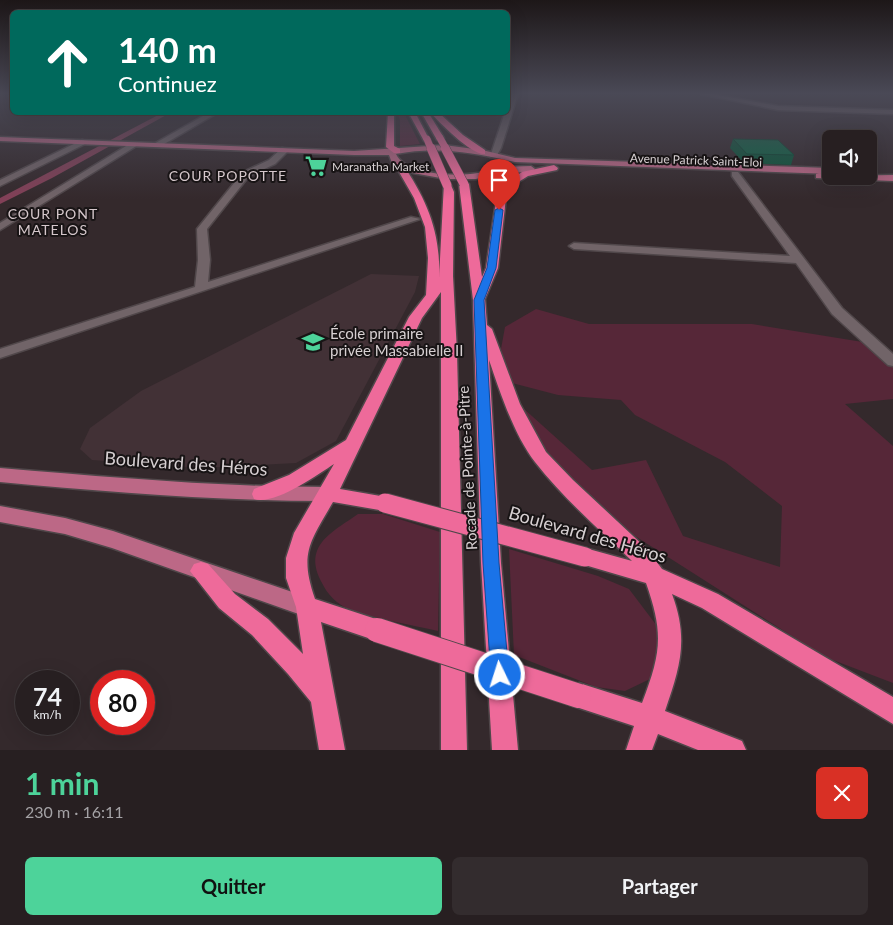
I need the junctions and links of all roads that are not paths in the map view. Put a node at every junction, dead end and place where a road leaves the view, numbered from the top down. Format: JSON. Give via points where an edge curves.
{"nodes":[{"id":1,"x":185,"y":129,"type":"edge"},
{"id":2,"x":391,"y":129,"type":"edge"},
{"id":3,"x":421,"y":129,"type":"edge"},
{"id":4,"x":434,"y":129,"type":"edge"},
{"id":5,"x":452,"y":129,"type":"edge"},
{"id":6,"x":504,"y":129,"type":"edge"},
{"id":7,"x":0,"y":139,"type":"edge"},
{"id":8,"x":86,"y":142,"type":"junction"},
{"id":9,"x":134,"y":145,"type":"junction"},
{"id":10,"x":156,"y":145,"type":"junction"},
{"id":11,"x":286,"y":150,"type":"junction"},
{"id":12,"x":482,"y":152,"type":"junction"},
{"id":13,"x":495,"y":156,"type":"junction"},
{"id":14,"x":397,"y":157,"type":"junction"},
{"id":15,"x":554,"y":168,"type":"junction"},
{"id":16,"x":496,"y":171,"type":"junction"},
{"id":17,"x":822,"y":171,"type":"edge"},
{"id":18,"x":877,"y":172,"type":"edge"},
{"id":19,"x":893,"y":173,"type":"edge"},
{"id":20,"x":735,"y":174,"type":"junction"},
{"id":21,"x":893,"y":178,"type":"edge"},
{"id":22,"x":0,"y":183,"type":"edge"},
{"id":23,"x":503,"y":188,"type":"junction"},
{"id":24,"x":415,"y":219,"type":"dead end"},
{"id":25,"x":0,"y":227,"type":"edge"},
{"id":26,"x":435,"y":243,"type":"junction"},
{"id":27,"x":574,"y":246,"type":"dead end"},
{"id":28,"x":447,"y":257,"type":"junction"},
{"id":29,"x":799,"y":260,"type":"junction"},
{"id":30,"x":447,"y":276,"type":"junction"},
{"id":31,"x":485,"y":284,"type":"junction"},
{"id":32,"x":201,"y":287,"type":"junction"},
{"id":33,"x":432,"y":296,"type":"junction"},
{"id":34,"x":479,"y":308,"type":"junction"},
{"id":35,"x":488,"y":337,"type":"junction"},
{"id":36,"x":0,"y":354,"type":"edge"},
{"id":37,"x":893,"y":362,"type":"edge"},
{"id":38,"x":354,"y":442,"type":"junction"},
{"id":39,"x":0,"y":475,"type":"edge"},
{"id":40,"x":260,"y":494,"type":"junction"},
{"id":41,"x":328,"y":494,"type":"junction"},
{"id":42,"x":0,"y":514,"type":"edge"},
{"id":43,"x":201,"y":571,"type":"junction"},
{"id":44,"x":654,"y":576,"type":"junction"},
{"id":45,"x":307,"y":607,"type":"junction"},
{"id":46,"x":324,"y":699,"type":"junction"},
{"id":47,"x":893,"y":711,"type":"edge"},
{"id":48,"x":651,"y":719,"type":"junction"},
{"id":49,"x":332,"y":750,"type":"edge"},
{"id":50,"x":454,"y":750,"type":"edge"},
{"id":51,"x":506,"y":750,"type":"edge"},
{"id":52,"x":639,"y":750,"type":"edge"},
{"id":53,"x":733,"y":750,"type":"edge"}],
"edges":[{"from":1,"to":10,"type":"street"},
{"from":2,"to":14,"type":"highway","via":[[390,147]]},
{"from":3,"to":28,"type":"highway","name":"Rocade de Pointe-à-Pitre","bridge":true,"via":[[447,186],[450,220]]},
{"from":4,"to":34,"type":"highway","name":"Rocade de Pointe-à-Pitre","bridge":true,"via":[[464,184]]},
{"from":5,"to":12,"type":"highway"},
{"from":6,"to":13,"type":"street"},
{"from":7,"to":8,"type":"main road"},
{"from":8,"to":9,"type":"main road"},
{"from":8,"to":22,"type":"street"},
{"from":9,"to":10,"type":"main road"},
{"from":9,"to":25,"type":"street"},
{"from":10,"to":11,"type":"main road"},
{"from":11,"to":14,"type":"main road"},
{"from":11,"to":32,"type":"street","via":[[272,162],[246,174],[202,229],[204,260]]},
{"from":12,"to":13,"type":"main road","name":"Avenue Patrick Saint-Eloi"},
{"from":12,"to":14,"type":"main road","name":"Avenue Patrick Saint-Eloi","via":[[435,147]]},
{"from":13,"to":16,"type":"main road","via":[[500,164]]},
{"from":13,"to":17,"type":"main road","name":"Avenue Patrick Saint-Eloi","via":[[523,161]]},
{"from":14,"to":16,"type":"main road","name":"Avenue Patrick Saint-Eloi","via":[[413,171],[437,175],[470,176]]},
{"from":14,"to":26,"type":"highway","via":[[421,199]]},
{"from":15,"to":16,"type":"main road","name":"Avenue Patrick Saint-Eloi"},
{"from":15,"to":20,"type":"main road","name":"Avenue Patrick Saint-Eloi"},
{"from":15,"to":23,"type":"highway","via":[[525,174]]},
{"from":16,"to":23,"type":"highway","via":[[502,175]]},
{"from":18,"to":19,"type":"main road"},
{"from":20,"to":21,"type":"main road","name":"Avenue Patrick Saint-Eloi"},
{"from":20,"to":29,"type":"street"},
{"from":23,"to":31,"type":"highway","via":[[492,268]]},
{"from":24,"to":32,"type":"street"},
{"from":26,"to":28,"type":"highway"},
{"from":26,"to":33,"type":"highway"},
{"from":27,"to":29,"type":"street"},
{"from":28,"to":30,"type":"highway","name":"Rocade de Pointe-à-Pitre"},
{"from":29,"to":37,"type":"street","via":[[837,311]]},
{"from":30,"to":33,"type":"highway"},
{"from":30,"to":50,"type":"highway","name":"Rocade de Pointe-à-Pitre"},
{"from":31,"to":34,"type":"highway"},
{"from":31,"to":35,"type":"highway"},
{"from":32,"to":36,"type":"street"},
{"from":33,"to":38,"type":"highway","via":[[416,318]]},
{"from":34,"to":35,"type":"highway"},
{"from":34,"to":51,"type":"highway","name":"Rocade de Pointe-à-Pitre","via":[[491,563]]},
{"from":35,"to":44,"type":"highway","via":[[512,404],[540,456],[566,485],[625,538]]},
{"from":38,"to":40,"type":"highway","via":[[295,480]]},
{"from":38,"to":41,"type":"highway"},
{"from":39,"to":40,"type":"main road","name":"Boulevard des Héros"},
{"from":40,"to":41,"type":"main road","name":"Boulevard des Héros"},
{"from":41,"to":44,"type":"highway","name":"Boulevard des Héros","bridge":true,"via":[[385,503]]},
{"from":41,"to":45,"type":"highway","via":[[301,539],[296,558],[297,578]]},
{"from":42,"to":43,"type":"main road","via":[[65,526]]},
{"from":43,"to":45,"type":"main road"},
{"from":43,"to":46,"type":"highway","via":[[227,601],[260,627],[297,665]]},
{"from":44,"to":47,"type":"highway","name":"Boulevard des Héros","via":[[710,601]]},
{"from":44,"to":48,"type":"highway","via":[[667,611],[671,636],[666,672]]},
{"from":45,"to":46,"type":"highway"},
{"from":45,"to":48,"type":"highway","bridge":true},
{"from":46,"to":49,"type":"highway"},
{"from":48,"to":52,"type":"highway"},
{"from":48,"to":53,"type":"highway"}]}
